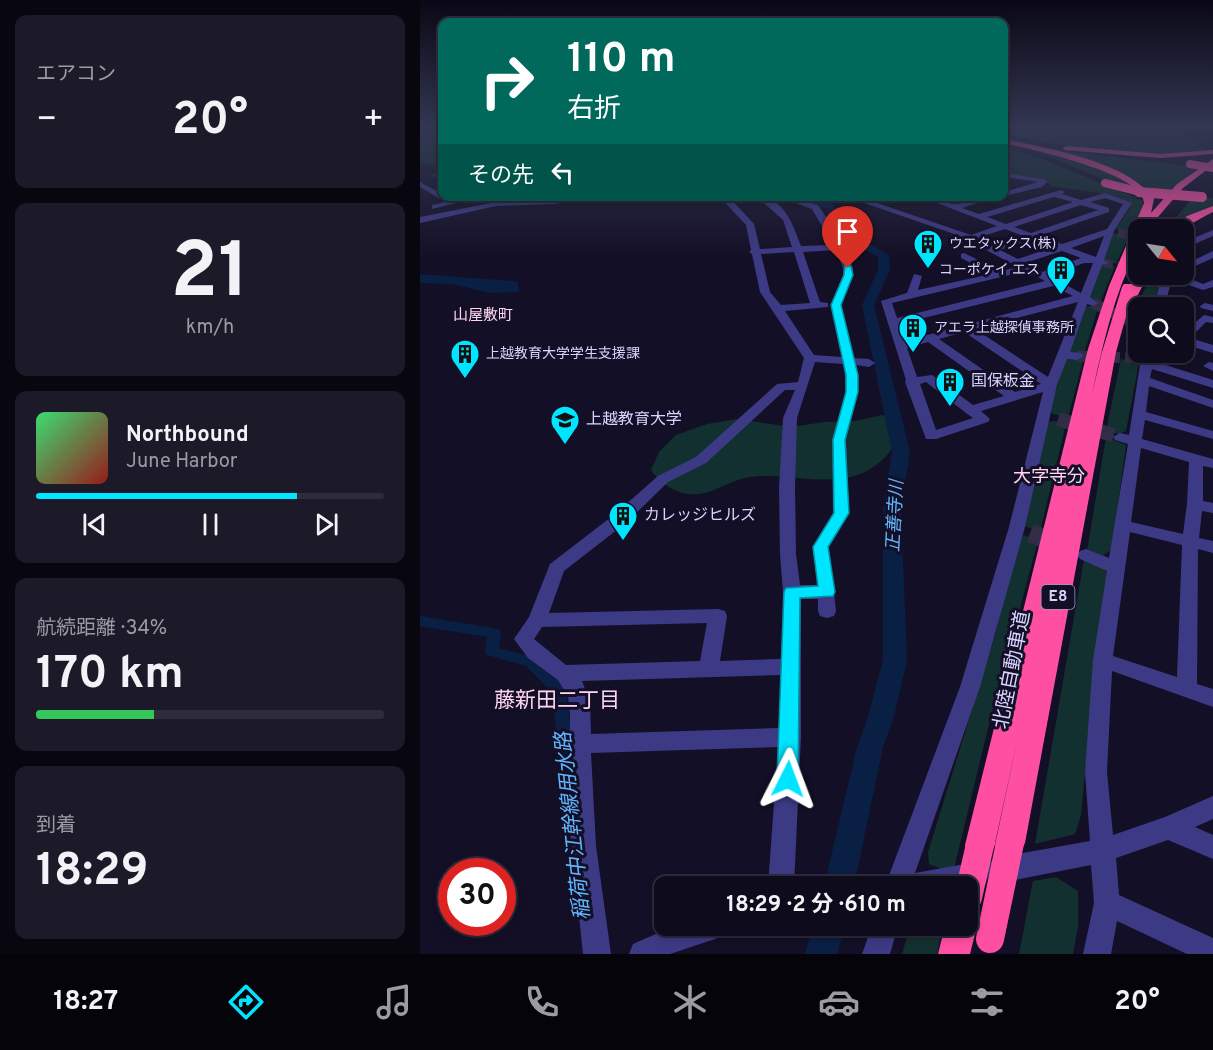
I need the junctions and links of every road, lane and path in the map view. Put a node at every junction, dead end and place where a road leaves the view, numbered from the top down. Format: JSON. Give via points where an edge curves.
{"nodes":[{"id":1,"x":1079,"y":171,"type":"edge"},
{"id":2,"x":1107,"y":171,"type":"edge"},
{"id":3,"x":1200,"y":171,"type":"edge"},
{"id":4,"x":1213,"y":171,"type":"edge"},
{"id":5,"x":1082,"y":172,"type":"dead end"},
{"id":6,"x":1008,"y":177,"type":"edge"},
{"id":7,"x":1101,"y":181,"type":"dead end"},
{"id":8,"x":420,"y":184,"type":"edge"},
{"id":9,"x":1067,"y":190,"type":"dead end"},
{"id":10,"x":438,"y":194,"type":"edge"},
{"id":11,"x":1008,"y":194,"type":"edge"},
{"id":12,"x":1054,"y":194,"type":"junction"},
{"id":13,"x":1213,"y":196,"type":"edge"},
{"id":14,"x":1008,"y":197,"type":"edge"},
{"id":15,"x":450,"y":201,"type":"edge"},
{"id":16,"x":560,"y":201,"type":"edge"},
{"id":17,"x":732,"y":201,"type":"edge"},
{"id":18,"x":763,"y":201,"type":"edge"},
{"id":19,"x":796,"y":201,"type":"edge"},
{"id":20,"x":862,"y":201,"type":"edge"},
{"id":21,"x":874,"y":201,"type":"edge"},
{"id":22,"x":929,"y":201,"type":"edge"},
{"id":23,"x":977,"y":201,"type":"edge"},
{"id":24,"x":1081,"y":202,"type":"junction"},
{"id":25,"x":867,"y":203,"type":"junction"},
{"id":26,"x":1025,"y":203,"type":"junction"},
{"id":27,"x":1128,"y":204,"type":"junction"},
{"id":28,"x":910,"y":205,"type":"dead end"},
{"id":29,"x":431,"y":207,"type":"dead end"},
{"id":30,"x":954,"y":208,"type":"junction"},
{"id":31,"x":1213,"y":209,"type":"edge"},
{"id":32,"x":1106,"y":210,"type":"junction"},
{"id":33,"x":889,"y":211,"type":"junction"},
{"id":34,"x":420,"y":212,"type":"edge"},
{"id":35,"x":1053,"y":212,"type":"junction"},
{"id":36,"x":1122,"y":215,"type":"junction"},
{"id":37,"x":978,"y":217,"type":"junction"},
{"id":38,"x":430,"y":218,"type":"junction"},
{"id":39,"x":918,"y":219,"type":"junction"},
{"id":40,"x":1152,"y":219,"type":"edge"},
{"id":41,"x":1165,"y":219,"type":"edge"},
{"id":42,"x":1190,"y":219,"type":"edge"},
{"id":43,"x":420,"y":220,"type":"edge"},
{"id":44,"x":1077,"y":220,"type":"junction"},
{"id":45,"x":1088,"y":224,"type":"dead end"},
{"id":46,"x":1006,"y":226,"type":"junction"},
{"id":47,"x":943,"y":227,"type":"junction"},
{"id":48,"x":1099,"y":227,"type":"dead end"},
{"id":49,"x":1114,"y":232,"type":"junction"},
{"id":50,"x":1213,"y":233,"type":"edge"},
{"id":51,"x":1030,"y":236,"type":"junction"},
{"id":52,"x":972,"y":237,"type":"junction"},
{"id":53,"x":1196,"y":240,"type":"joint"},
{"id":54,"x":1061,"y":246,"type":"junction"},
{"id":55,"x":1213,"y":246,"type":"edge"},
{"id":56,"x":838,"y":247,"type":"junction"},
{"id":57,"x":798,"y":249,"type":"junction"},
{"id":58,"x":994,"y":249,"type":"junction"},
{"id":59,"x":754,"y":252,"type":"junction"},
{"id":60,"x":1213,"y":255,"type":"edge"},
{"id":61,"x":964,"y":256,"type":"dead end"},
{"id":62,"x":1194,"y":258,"type":"edge"},
{"id":63,"x":1198,"y":261,"type":"junction"},
{"id":64,"x":1194,"y":263,"type":"edge"},
{"id":65,"x":1122,"y":264,"type":"edge"},
{"id":66,"x":1022,"y":265,"type":"junction"},
{"id":67,"x":1213,"y":266,"type":"edge"},
{"id":68,"x":999,"y":274,"type":"junction"},
{"id":69,"x":1042,"y":275,"type":"junction"},
{"id":70,"x":917,"y":276,"type":"dead end"},
{"id":71,"x":1055,"y":282,"type":"junction"},
{"id":72,"x":1213,"y":283,"type":"edge"},
{"id":73,"x":1194,"y":284,"type":"edge"},
{"id":74,"x":912,"y":295,"type":"junction"},
{"id":75,"x":1088,"y":300,"type":"junction"},
{"id":76,"x":836,"y":305,"type":"junction"},
{"id":77,"x":816,"y":306,"type":"junction"},
{"id":78,"x":778,"y":308,"type":"junction"},
{"id":79,"x":1213,"y":320,"type":"edge"},
{"id":80,"x":892,"y":323,"type":"junction"},
{"id":81,"x":1194,"y":328,"type":"edge"},
{"id":82,"x":967,"y":329,"type":"junction"},
{"id":83,"x":930,"y":338,"type":"junction"},
{"id":84,"x":1194,"y":342,"type":"edge"},
{"id":85,"x":900,"y":346,"type":"junction"},
{"id":86,"x":1213,"y":349,"type":"edge"},
{"id":87,"x":1061,"y":355,"type":"junction"},
{"id":88,"x":1077,"y":356,"type":"tunnel mouth"},
{"id":89,"x":810,"y":358,"type":"junction"},
{"id":90,"x":848,"y":360,"type":"junction"},
{"id":91,"x":869,"y":363,"type":"dead end"},
{"id":92,"x":1146,"y":363,"type":"edge"},
{"id":93,"x":1160,"y":363,"type":"edge"},
{"id":94,"x":1143,"y":380,"type":"junction"},
{"id":95,"x":911,"y":382,"type":"junction"},
{"id":96,"x":1213,"y":384,"type":"edge"},
{"id":97,"x":802,"y":385,"type":"junction"},
{"id":98,"x":1051,"y":385,"type":"junction"},
{"id":99,"x":1014,"y":397,"type":"junction"},
{"id":100,"x":1213,"y":404,"type":"edge"},
{"id":101,"x":971,"y":410,"type":"junction"},
{"id":102,"x":1138,"y":414,"type":"junction"},
{"id":103,"x":1213,"y":435,"type":"edge"},
{"id":104,"x":1127,"y":439,"type":"junction"},
{"id":105,"x":1196,"y":459,"type":"junction"},
{"id":106,"x":1213,"y":464,"type":"edge"},
{"id":107,"x":1195,"y":504,"type":"junction"},
{"id":108,"x":1213,"y":508,"type":"edge"},
{"id":109,"x":1122,"y":525,"type":"junction"},
{"id":110,"x":1190,"y":542,"type":"junction"},
{"id":111,"x":1213,"y":547,"type":"edge"},
{"id":112,"x":1086,"y":555,"type":"dead end"},
{"id":113,"x":1116,"y":567,"type":"junction"},
{"id":114,"x":792,"y":592,"type":"junction"},
{"id":115,"x":827,"y":592,"type":"junction"},
{"id":116,"x":827,"y":611,"type":"dead end"},
{"id":117,"x":537,"y":620,"type":"junction"},
{"id":118,"x":1103,"y":660,"type":"junction"},
{"id":119,"x":791,"y":667,"type":"junction"},
{"id":120,"x":710,"y":669,"type":"junction"},
{"id":121,"x":564,"y":673,"type":"junction"},
{"id":122,"x":1186,"y":689,"type":"junction"},
{"id":123,"x":1213,"y":698,"type":"edge"},
{"id":124,"x":790,"y":736,"type":"junction"},
{"id":125,"x":580,"y":744,"type":"junction"},
{"id":126,"x":1213,"y":807,"type":"edge"},
{"id":127,"x":1168,"y":828,"type":"junction"},
{"id":128,"x":1213,"y":847,"type":"edge"},
{"id":129,"x":1101,"y":851,"type":"junction"},
{"id":130,"x":782,"y":876,"type":"edge"},
{"id":131,"x":902,"y":876,"type":"edge"},
{"id":132,"x":967,"y":876,"type":"edge"},
{"id":133,"x":973,"y":876,"type":"edge"},
{"id":134,"x":1107,"y":903,"type":"junction"},
{"id":135,"x":684,"y":936,"type":"edge"},
{"id":136,"x":882,"y":936,"type":"edge"},
{"id":137,"x":989,"y":946,"type":"edge"},
{"id":138,"x":1213,"y":952,"type":"edge"},
{"id":139,"x":597,"y":954,"type":"edge"},
{"id":140,"x":643,"y":954,"type":"edge"},
{"id":141,"x":876,"y":954,"type":"edge"},
{"id":142,"x":1097,"y":954,"type":"edge"}],
"edges":[{"from":1,"to":5,"type":"highway"},
{"from":2,"to":65,"type":"highway","via":[[1141,187],[1148,196],[1149,205]]},
{"from":3,"to":40,"type":"highway","via":[[1180,186]]},
{"from":4,"to":41,"type":"highway"},
{"from":6,"to":11,"type":"street","via":[[1044,181]]},
{"from":7,"to":13,"type":"highway","bridge":true,"via":[[1148,194]]},
{"from":8,"to":10,"type":"street"},
{"from":9,"to":12,"type":"street"},
{"from":12,"to":24,"type":"street"},
{"from":12,"to":26,"type":"street"},
{"from":14,"to":26,"type":"street"},
{"from":15,"to":29,"type":"street"},
{"from":16,"to":38,"type":"street","via":[[496,204]]},
{"from":17,"to":59,"type":"street","via":[[750,224]]},
{"from":18,"to":57,"type":"street","via":[[787,219]]},
{"from":19,"to":56,"type":"street","via":[[815,207]]},
{"from":20,"to":25,"type":"street"},
{"from":21,"to":25,"type":"street"},
{"from":22,"to":30,"type":"street"},
{"from":23,"to":30,"type":"street"},
{"from":24,"to":27,"type":"street","via":[[1105,195]]},
{"from":24,"to":32,"type":"street"},
{"from":24,"to":35,"type":"street"},
{"from":25,"to":33,"type":"street"},
{"from":26,"to":35,"type":"street"},
{"from":26,"to":37,"type":"street"},
{"from":27,"to":32,"type":"street"},
{"from":27,"to":36,"type":"street"},
{"from":28,"to":33,"type":"street"},
{"from":30,"to":37,"type":"street"},
{"from":30,"to":39,"type":"street"},
{"from":31,"to":42,"type":"highway"},
{"from":32,"to":36,"type":"street"},
{"from":32,"to":44,"type":"street"},
{"from":33,"to":39,"type":"street"},
{"from":34,"to":38,"type":"street"},
{"from":35,"to":44,"type":"street"},
{"from":35,"to":46,"type":"street"},
{"from":36,"to":49,"type":"street"},
{"from":37,"to":46,"type":"street"},
{"from":37,"to":47,"type":"street"},
{"from":38,"to":43,"type":"street"},
{"from":39,"to":47,"type":"street"},
{"from":44,"to":45,"type":"street"},
{"from":44,"to":51,"type":"street"},
{"from":46,"to":51,"type":"street"},
{"from":46,"to":52,"type":"street"},
{"from":47,"to":52,"type":"street"},
{"from":48,"to":49,"type":"street"},
{"from":49,"to":54,"type":"street"},
{"from":49,"to":65,"type":"street"},
{"from":50,"to":53,"type":"street"},
{"from":51,"to":54,"type":"street"},
{"from":51,"to":58,"type":"street"},
{"from":52,"to":58,"type":"street"},
{"from":53,"to":55,"type":"street"},
{"from":54,"to":65,"type":"street"},
{"from":54,"to":66,"type":"street"},
{"from":56,"to":57,"type":"street"},
{"from":56,"to":76,"type":"street","via":[[848,275]]},
{"from":57,"to":59,"type":"street"},
{"from":57,"to":77,"type":"street"},
{"from":58,"to":66,"type":"street"},
{"from":59,"to":78,"type":"street","via":[[765,292]]},
{"from":60,"to":63,"type":"street"},
{"from":61,"to":68,"type":"street"},
{"from":62,"to":63,"type":"street"},
{"from":63,"to":64,"type":"street"},
{"from":63,"to":67,"type":"street"},
{"from":65,"to":69,"type":"street","via":[[1083,260]]},
{"from":65,"to":75,"type":"street"},
{"from":65,"to":133,"type":"highway","name":"北陸自動車道","number":"E8","bridge":true,"via":[[1095,349]]},
{"from":65,"to":137,"type":"highway","name":"北陸自動車道","number":"E8","bridge":true,"via":[[1126,306],[1109,352]]},
{"from":66,"to":68,"type":"street"},
{"from":66,"to":69,"type":"street"},
{"from":68,"to":74,"type":"street"},
{"from":69,"to":71,"type":"street"},
{"from":70,"to":74,"type":"street"},
{"from":71,"to":75,"type":"street"},
{"from":71,"to":80,"type":"street"},
{"from":72,"to":73,"type":"street","via":[[1203,287]]},
{"from":74,"to":80,"type":"street","via":[[886,301]]},
{"from":75,"to":82,"type":"street"},
{"from":75,"to":87,"type":"street"},
{"from":76,"to":77,"type":"street"},
{"from":76,"to":90,"type":"street"},
{"from":77,"to":78,"type":"street"},
{"from":78,"to":89,"type":"street"},
{"from":79,"to":81,"type":"street","via":[[1204,318]]},
{"from":80,"to":85,"type":"street"},
{"from":82,"to":83,"type":"street"},
{"from":82,"to":98,"type":"street"},
{"from":83,"to":85,"type":"street"},
{"from":83,"to":99,"type":"street"},
{"from":84,"to":86,"type":"street"},
{"from":85,"to":95,"type":"street"},
{"from":87,"to":88,"type":"street"},
{"from":87,"to":98,"type":"street"},
{"from":89,"to":90,"type":"street"},
{"from":89,"to":97,"type":"street"},
{"from":90,"to":91,"type":"street"},
{"from":90,"to":115,"type":"street","via":[[852,392],[839,440],[841,513],[821,547]]},
{"from":92,"to":94,"type":"street"},
{"from":93,"to":96,"type":"street"},
{"from":94,"to":100,"type":"street"},
{"from":94,"to":102,"type":"street"},
{"from":95,"to":101,"type":"street","via":[[928,378]]},
{"from":95,"to":101,"type":"street","via":[[931,436],[983,419]]},
{"from":97,"to":114,"type":"street","via":[[790,418],[787,488]]},
{"from":97,"to":117,"type":"street","via":[[781,387],[701,460],[663,479],[621,518],[556,568]]},
{"from":98,"to":99,"type":"street"},
{"from":98,"to":131,"type":"street","via":[[1051,417],[1024,530]]},
{"from":99,"to":101,"type":"street"},
{"from":102,"to":103,"type":"street"},
{"from":102,"to":104,"type":"street"},
{"from":104,"to":105,"type":"street"},
{"from":104,"to":109,"type":"street"},
{"from":105,"to":106,"type":"street"},
{"from":105,"to":107,"type":"street"},
{"from":107,"to":108,"type":"street"},
{"from":107,"to":110,"type":"street"},
{"from":109,"to":110,"type":"street"},
{"from":109,"to":113,"type":"street"},
{"from":110,"to":111,"type":"street"},
{"from":110,"to":122,"type":"street"},
{"from":112,"to":113,"type":"street"},
{"from":113,"to":118,"type":"street"},
{"from":114,"to":115,"type":"street"},
{"from":114,"to":119,"type":"street"},
{"from":115,"to":116,"type":"street"},
{"from":117,"to":120,"type":"street","via":[[718,616]]},
{"from":117,"to":121,"type":"street","via":[[524,639],[528,647]]},
{"from":118,"to":122,"type":"street"},
{"from":118,"to":129,"type":"street","via":[[1096,772]]},
{"from":119,"to":120,"type":"street"},
{"from":119,"to":124,"type":"street"},
{"from":120,"to":121,"type":"street"},
{"from":121,"to":125,"type":"street","via":[[579,697]]},
{"from":122,"to":123,"type":"street"},
{"from":124,"to":125,"type":"street"},
{"from":124,"to":130,"type":"street"},
{"from":125,"to":139,"type":"street","via":[[582,833]]},
{"from":126,"to":127,"type":"street"},
{"from":127,"to":128,"type":"street"},
{"from":127,"to":129,"type":"street"},
{"from":129,"to":132,"type":"street"},
{"from":129,"to":134,"type":"street"},
{"from":134,"to":138,"type":"street"},
{"from":134,"to":142,"type":"street"},
{"from":135,"to":140,"type":"street"},
{"from":136,"to":141,"type":"street"}]}
